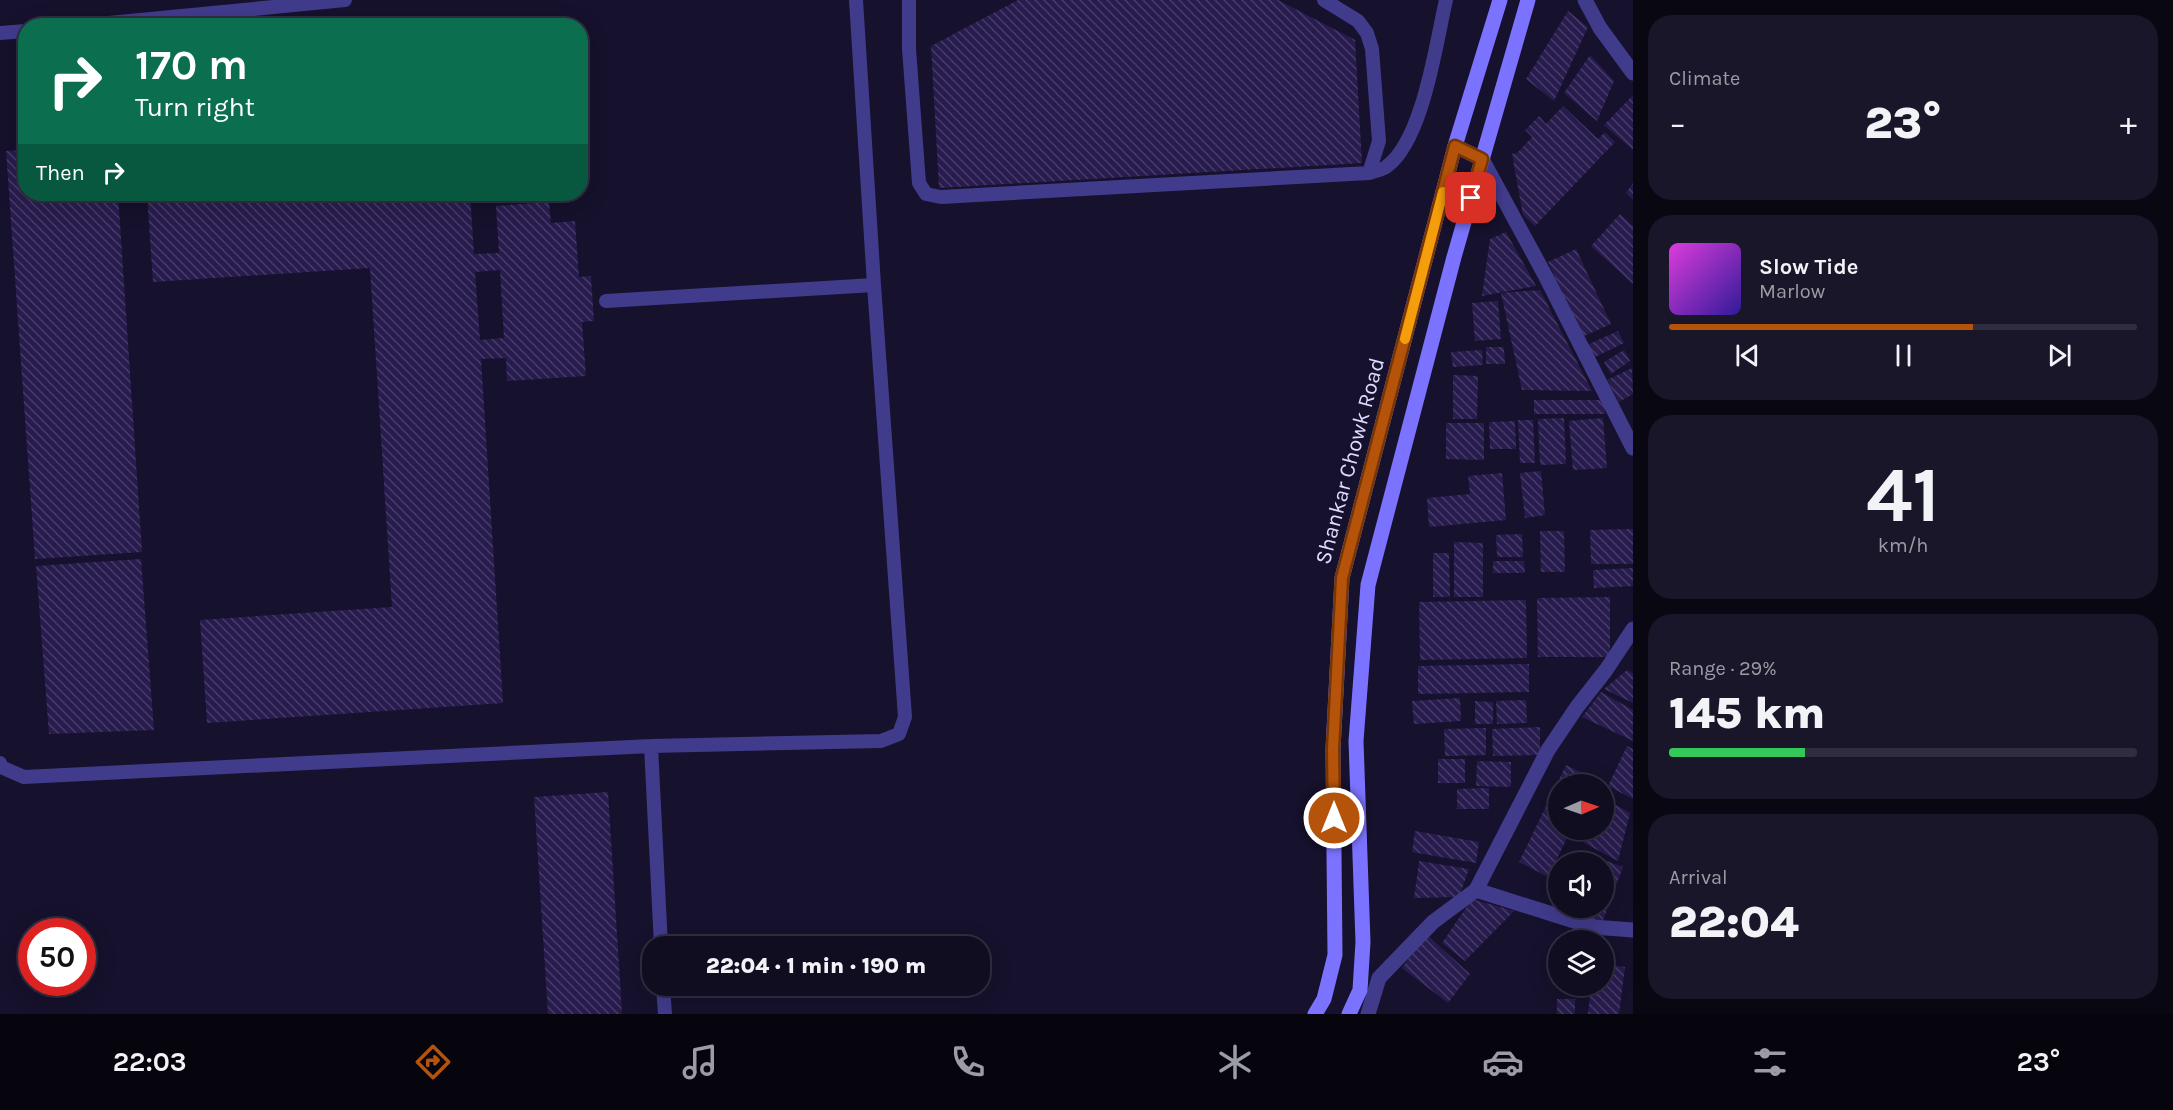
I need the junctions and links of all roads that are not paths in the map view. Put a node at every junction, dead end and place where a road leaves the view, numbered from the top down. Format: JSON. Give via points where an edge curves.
{"nodes":[{"id":1,"x":345,"y":0,"type":"edge"},
{"id":2,"x":856,"y":0,"type":"edge"},
{"id":3,"x":909,"y":0,"type":"edge"},
{"id":4,"x":1324,"y":0,"type":"edge"},
{"id":5,"x":1446,"y":0,"type":"edge"},
{"id":6,"x":1500,"y":0,"type":"edge"},
{"id":7,"x":1528,"y":0,"type":"edge"},
{"id":8,"x":1585,"y":0,"type":"edge"},
{"id":9,"x":160,"y":18,"type":"edge"},
{"id":10,"x":18,"y":32,"type":"edge"},
{"id":11,"x":0,"y":33,"type":"edge"},
{"id":12,"x":1633,"y":73,"type":"edge"},
{"id":13,"x":1455,"y":146,"type":"junction"},
{"id":14,"x":1482,"y":159,"type":"junction"},
{"id":15,"x":1369,"y":173,"type":"junction"},
{"id":16,"x":874,"y":285,"type":"junction"},
{"id":17,"x":606,"y":301,"type":"dead end"},
{"id":18,"x":1633,"y":448,"type":"edge"},
{"id":19,"x":1633,"y":629,"type":"edge"},
{"id":20,"x":651,"y":746,"type":"junction"},
{"id":21,"x":0,"y":764,"type":"edge"},
{"id":22,"x":1476,"y":890,"type":"junction"},
{"id":23,"x":1633,"y":930,"type":"edge"},
{"id":24,"x":660,"y":936,"type":"edge"},
{"id":25,"x":664,"y":996,"type":"edge"},
{"id":26,"x":665,"y":1014,"type":"edge"},
{"id":27,"x":1315,"y":1014,"type":"edge"},
{"id":28,"x":1349,"y":1014,"type":"edge"},
{"id":29,"x":1368,"y":1014,"type":"edge"}],
"edges":[{"from":1,"to":9,"type":"lane"},
{"from":2,"to":16,"type":"lane"},
{"from":3,"to":15,"type":"lane","via":[[919,183],[926,194],[941,197]]},
{"from":4,"to":15,"type":"lane","via":[[1358,21],[1372,49],[1379,141]]},
{"from":5,"to":15,"type":"lane","via":[[1420,114],[1408,142],[1385,168]]},
{"from":6,"to":13,"type":"main road","name":"Shankar Chowk Road"},
{"from":7,"to":14,"type":"main road"},
{"from":8,"to":12,"type":"street"},
{"from":10,"to":11,"type":"lane"},
{"from":13,"to":14,"type":"street"},
{"from":13,"to":27,"type":"main road","name":"Shankar Chowk Road","via":[[1342,578],[1333,749],[1335,955],[1324,999]]},
{"from":14,"to":18,"type":"street"},
{"from":14,"to":28,"type":"main road","via":[[1368,585],[1356,741],[1364,942],[1360,990]]},
{"from":16,"to":17,"type":"lane"},
{"from":16,"to":20,"type":"lane","via":[[905,717],[899,734],[881,741]]},
{"from":19,"to":22,"type":"street","via":[[1548,750]]},
{"from":20,"to":21,"type":"lane","via":[[24,777]]},
{"from":20,"to":24,"type":"lane"},
{"from":22,"to":23,"type":"street","via":[[1593,927]]},
{"from":22,"to":29,"type":"street","via":[[1433,922],[1379,978]]},
{"from":25,"to":26,"type":"lane"}]}
